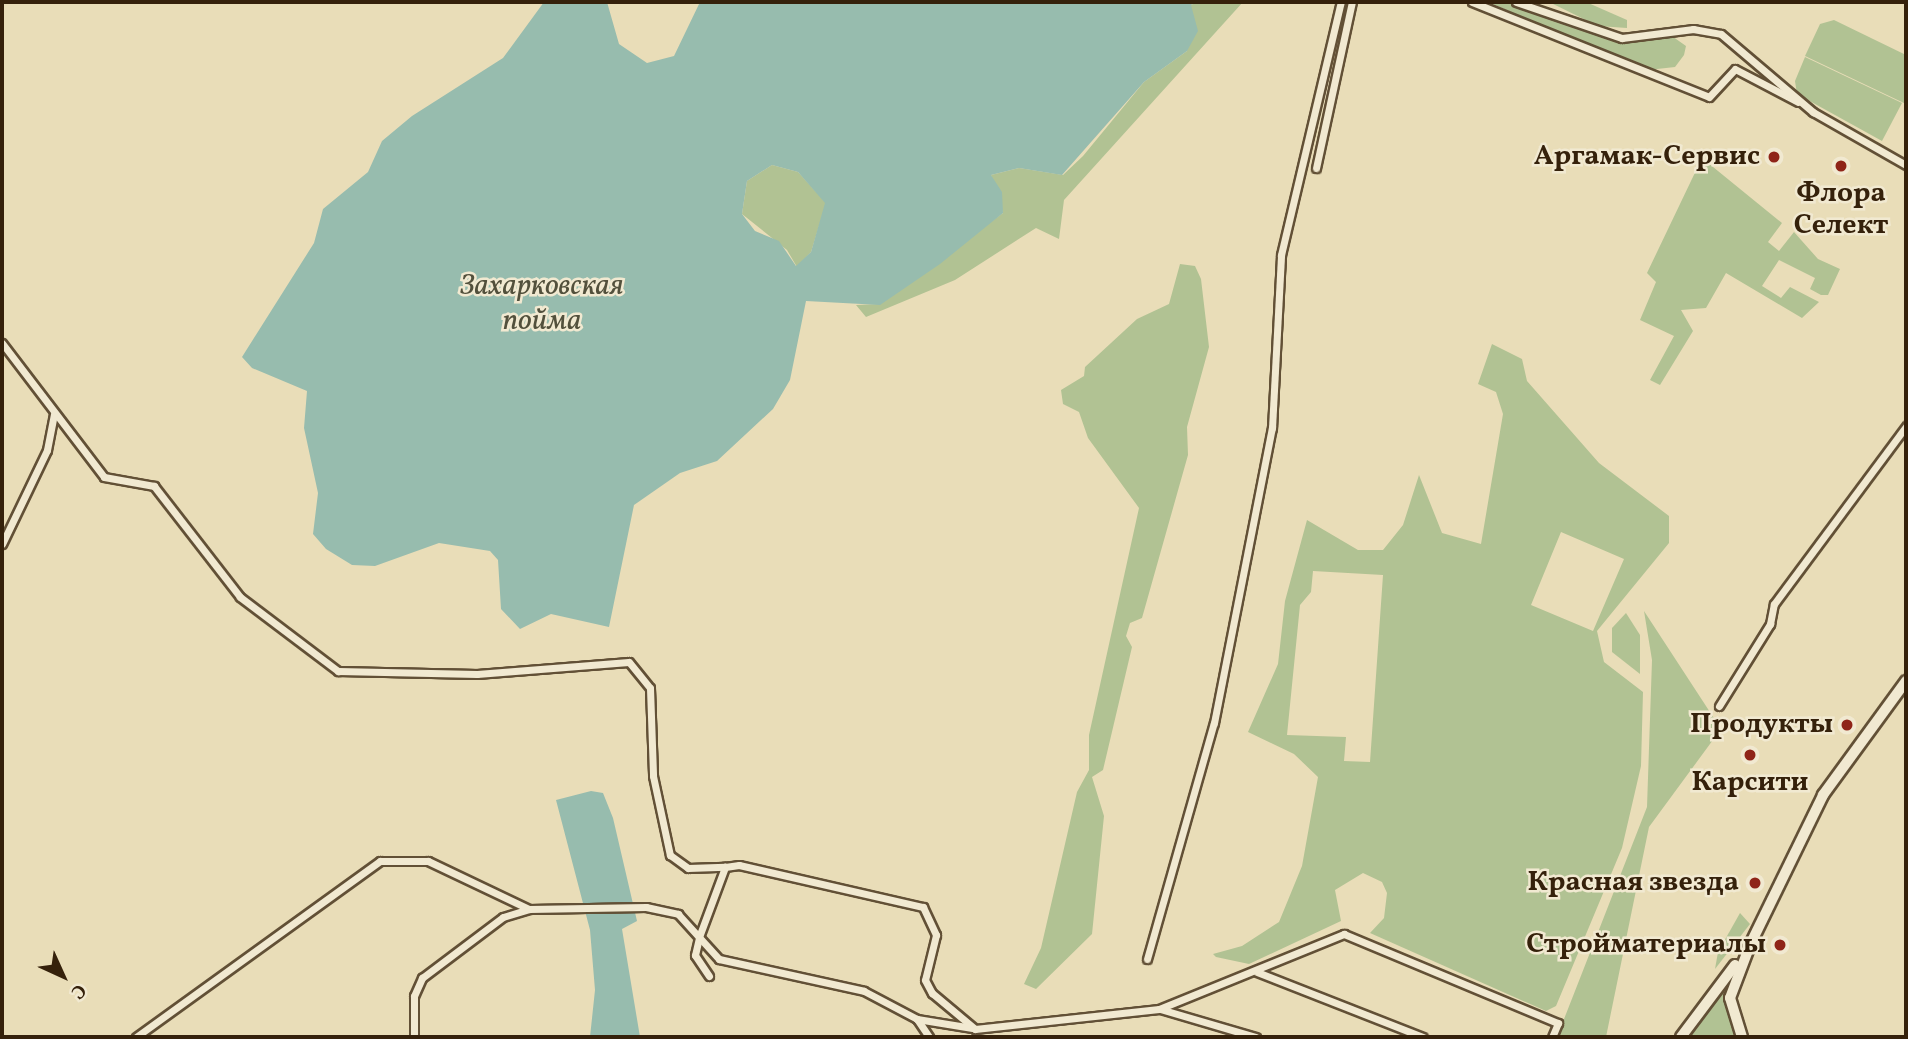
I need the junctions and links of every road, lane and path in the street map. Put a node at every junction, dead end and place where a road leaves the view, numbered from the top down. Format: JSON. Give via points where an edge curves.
{"nodes":[{"id":1,"x":1340,"y":2,"type":"edge"},
{"id":2,"x":1352,"y":2,"type":"edge"},
{"id":3,"x":1472,"y":2,"type":"edge"},
{"id":4,"x":1516,"y":2,"type":"edge"},
{"id":5,"x":1802,"y":103,"type":"junction"},
{"id":6,"x":1906,"y":165,"type":"edge"},
{"id":7,"x":1316,"y":168,"type":"dead end"},
{"id":8,"x":2,"y":343,"type":"edge"},
{"id":9,"x":54,"y":414,"type":"junction"},
{"id":10,"x":1906,"y":426,"type":"edge"},
{"id":11,"x":2,"y":544,"type":"edge"},
{"id":12,"x":1906,"y":681,"type":"edge"},
{"id":13,"x":1719,"y":706,"type":"dead end"},
{"id":14,"x":725,"y":867,"type":"junction"},
{"id":15,"x":529,"y":909,"type":"junction"},
{"id":16,"x":699,"y":937,"type":"junction"},
{"id":17,"x":1749,"y":944,"type":"junction"},
{"id":18,"x":1147,"y":959,"type":"dead end"},
{"id":19,"x":1256,"y":972,"type":"junction"},
{"id":20,"x":709,"y":976,"type":"dead end"},
{"id":21,"x":1158,"y":1009,"type":"junction"},
{"id":22,"x":917,"y":1019,"type":"junction"},
{"id":23,"x":975,"y":1028,"type":"junction"},
{"id":24,"x":136,"y":1037,"type":"edge"},
{"id":25,"x":414,"y":1037,"type":"edge"},
{"id":26,"x":929,"y":1037,"type":"edge"},
{"id":27,"x":1256,"y":1037,"type":"edge"},
{"id":28,"x":1423,"y":1037,"type":"edge"},
{"id":29,"x":1552,"y":1037,"type":"edge"},
{"id":30,"x":1681,"y":1037,"type":"edge"},
{"id":31,"x":1742,"y":1037,"type":"edge"}],
"edges":[{"from":1,"to":18,"type":"street","via":[[1281,255],[1272,428],[1214,723]]},
{"from":2,"to":7,"type":"street"},
{"from":3,"to":5,"type":"street","via":[[1709,97],[1735,69]]},
{"from":4,"to":5,"type":"street","via":[[1622,38],[1693,29],[1721,34]]},
{"from":5,"to":6,"type":"street"},
{"from":8,"to":9,"type":"street"},
{"from":9,"to":11,"type":"street","via":[[47,450]]},
{"from":9,"to":14,"type":"street","via":[[104,477],[154,486],[240,597],[338,671],[477,674],[629,662],[650,688],[653,776],[670,855],[688,868]]},
{"from":10,"to":13,"type":"street","via":[[1773,604],[1770,624]]},
{"from":12,"to":17,"type":"main road","via":[[1823,795]]},
{"from":14,"to":16,"type":"street"},
{"from":14,"to":23,"type":"street","via":[[923,907],[936,935],[925,980],[932,993]]},
{"from":15,"to":16,"type":"street","via":[[646,907],[678,914]]},
{"from":15,"to":24,"type":"street","via":[[428,861],[380,861]]},
{"from":15,"to":25,"type":"street","via":[[503,917],[422,978],[414,996]]},
{"from":16,"to":20,"type":"street","via":[[695,955]]},
{"from":16,"to":22,"type":"street","via":[[719,959],[864,991]]},
{"from":17,"to":30,"type":"main road"},
{"from":17,"to":31,"type":"main road","via":[[1734,978],[1730,1006]]},
{"from":19,"to":21,"type":"street"},
{"from":19,"to":28,"type":"street"},
{"from":19,"to":29,"type":"street","via":[[1344,934],[1558,1023]]},
{"from":21,"to":23,"type":"street"},
{"from":21,"to":27,"type":"street"},
{"from":22,"to":23,"type":"street"},
{"from":22,"to":26,"type":"street"}]}
